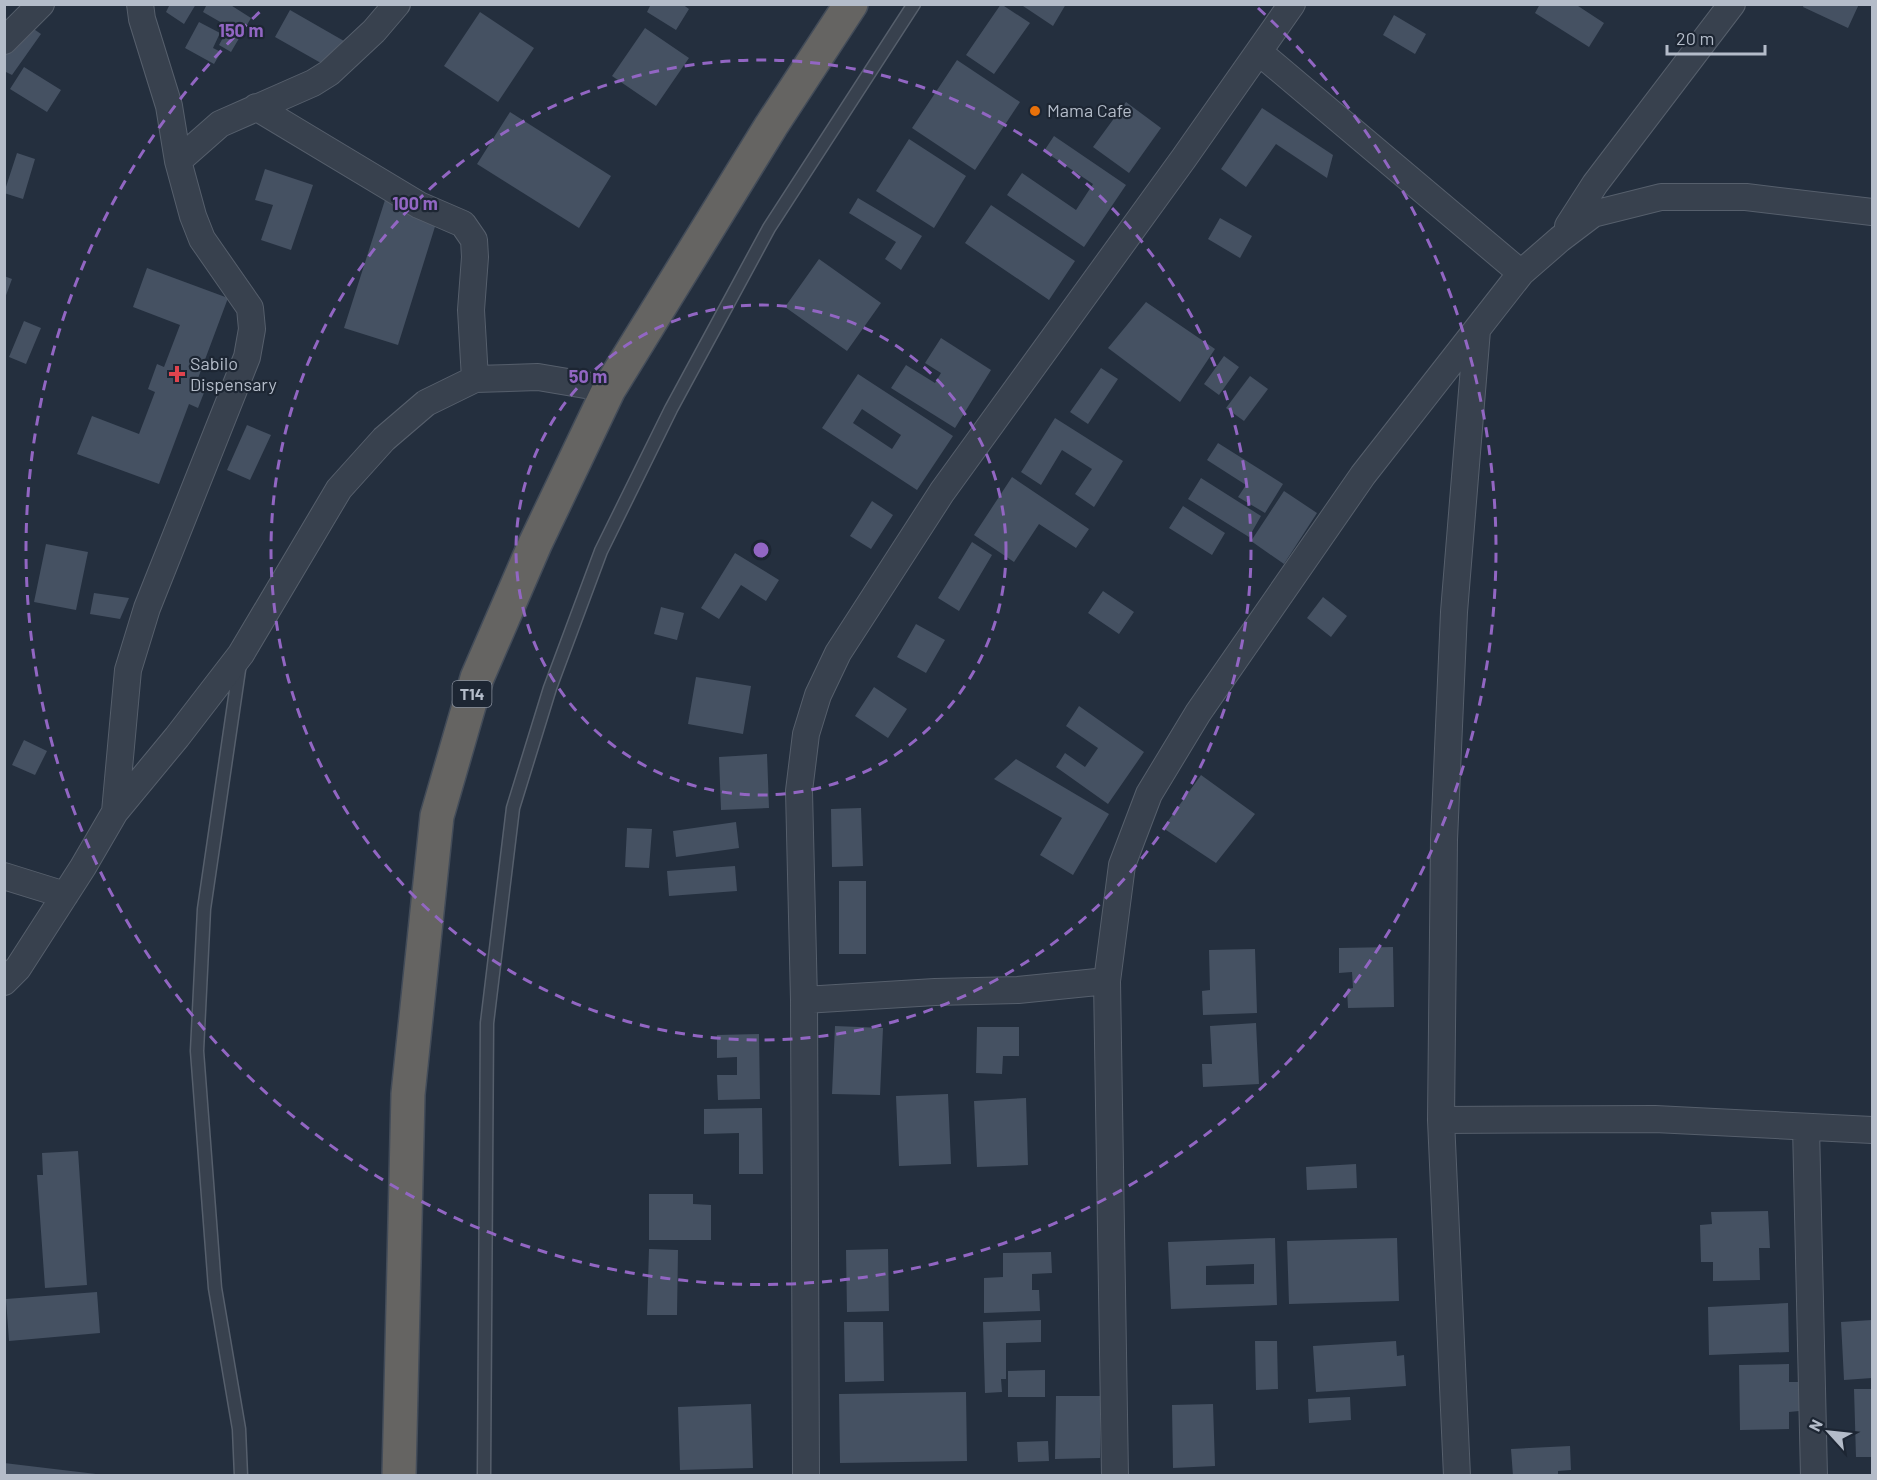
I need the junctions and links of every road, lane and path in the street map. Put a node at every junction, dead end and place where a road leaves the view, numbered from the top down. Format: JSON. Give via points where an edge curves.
{"nodes":[{"id":1,"x":41,"y":4,"type":"edge"},
{"id":2,"x":140,"y":4,"type":"edge"},
{"id":3,"x":397,"y":4,"type":"edge"},
{"id":4,"x":851,"y":4,"type":"edge"},
{"id":5,"x":914,"y":4,"type":"edge"},
{"id":6,"x":1292,"y":4,"type":"edge"},
{"id":7,"x":1732,"y":4,"type":"edge"},
{"id":8,"x":4,"y":41,"type":"edge"},
{"id":9,"x":1259,"y":52,"type":"junction"},
{"id":10,"x":256,"y":107,"type":"junction"},
{"id":11,"x":178,"y":160,"type":"junction"},
{"id":12,"x":1872,"y":212,"type":"edge"},
{"id":13,"x":1560,"y":239,"type":"junction"},
{"id":14,"x":1521,"y":273,"type":"junction"},
{"id":15,"x":1477,"y":330,"type":"junction"},
{"id":16,"x":475,"y":379,"type":"junction"},
{"id":17,"x":609,"y":389,"type":"junction"},
{"id":18,"x":241,"y":654,"type":"junction"},
{"id":19,"x":115,"y":812,"type":"junction"},
{"id":20,"x":4,"y":876,"type":"edge"},
{"id":21,"x":65,"y":895,"type":"junction"},
{"id":22,"x":1107,"y":981,"type":"junction"},
{"id":23,"x":4,"y":982,"type":"edge"},
{"id":24,"x":804,"y":1000,"type":"junction"},
{"id":25,"x":1441,"y":1119,"type":"junction"},
{"id":26,"x":1806,"y":1127,"type":"junction"},
{"id":27,"x":1872,"y":1130,"type":"edge"},
{"id":28,"x":242,"y":1476,"type":"edge"},
{"id":29,"x":399,"y":1476,"type":"edge"},
{"id":30,"x":483,"y":1476,"type":"edge"},
{"id":31,"x":806,"y":1476,"type":"edge"},
{"id":32,"x":1115,"y":1476,"type":"edge"},
{"id":33,"x":1457,"y":1476,"type":"edge"},
{"id":34,"x":1814,"y":1476,"type":"edge"}],
"edges":[{"from":1,"to":8,"type":"street"},
{"from":2,"to":11,"type":"street","via":[[169,106]]},
{"from":3,"to":10,"type":"street","via":[[329,73]]},
{"from":4,"to":17,"type":"highway","number":"T14"},
{"from":5,"to":30,"type":"lane","via":[[770,228],[666,419],[601,551],[550,688],[513,808],[487,1023]]},
{"from":6,"to":9,"type":"street"},
{"from":7,"to":13,"type":"street","via":[[1595,184]]},
{"from":9,"to":14,"type":"street"},
{"from":9,"to":24,"type":"street","via":[[942,492],[838,653],[806,734],[799,791]]},
{"from":10,"to":11,"type":"street","via":[[220,124]]},
{"from":10,"to":16,"type":"street","via":[[419,204],[463,224],[474,240],[471,310]]},
{"from":11,"to":19,"type":"street","via":[[202,239],[250,308],[252,329],[247,357],[147,608],[128,670]]},
{"from":12,"to":13,"type":"street","via":[[1746,197],[1661,197],[1593,214]]},
{"from":13,"to":14,"type":"street"},
{"from":14,"to":15,"type":"street"},
{"from":15,"to":22,"type":"street","via":[[1363,475],[1198,713],[1149,794],[1122,865]]},
{"from":15,"to":25,"type":"street","via":[[1454,612],[1444,840]]},
{"from":16,"to":17,"type":"street","via":[[538,377]]},
{"from":16,"to":18,"type":"street","via":[[426,403],[384,439],[339,489]]},
{"from":17,"to":29,"type":"highway","number":"T14","via":[[477,678],[438,816],[408,1094]]},
{"from":18,"to":19,"type":"street"},
{"from":18,"to":28,"type":"lane","via":[[204,909],[197,1051],[215,1288],[239,1429]]},
{"from":19,"to":21,"type":"street"},
{"from":20,"to":21,"type":"street"},
{"from":21,"to":23,"type":"street","via":[[18,968]]},
{"from":22,"to":24,"type":"street","via":[[1018,990]]},
{"from":22,"to":32,"type":"street"},
{"from":24,"to":31,"type":"street"},
{"from":25,"to":26,"type":"street","via":[[1655,1119]]},
{"from":25,"to":33,"type":"street"},
{"from":26,"to":27,"type":"street"},
{"from":26,"to":34,"type":"street"}]}
